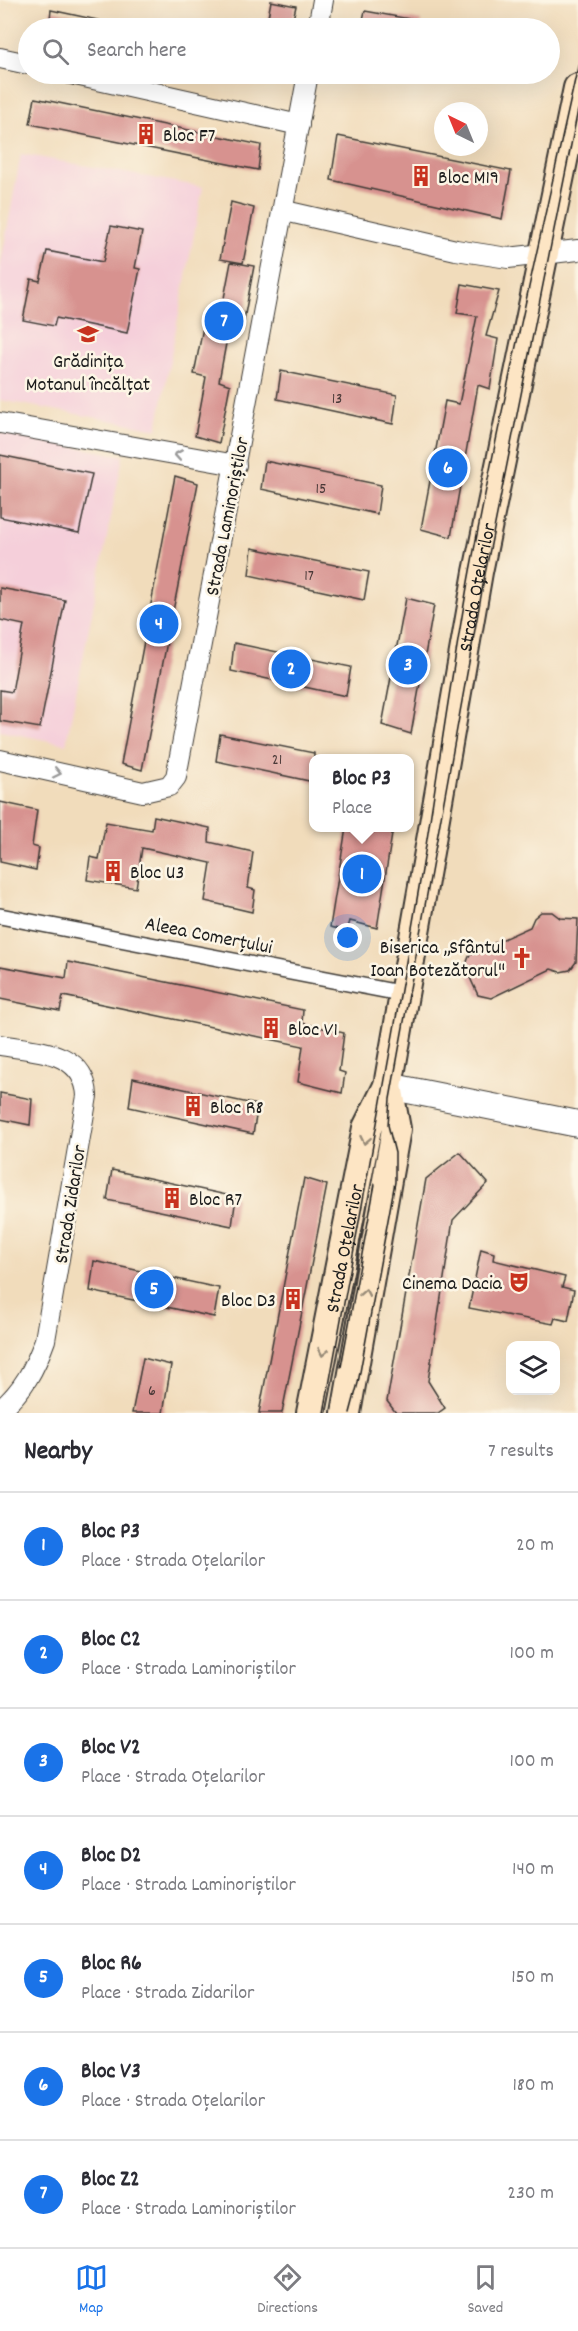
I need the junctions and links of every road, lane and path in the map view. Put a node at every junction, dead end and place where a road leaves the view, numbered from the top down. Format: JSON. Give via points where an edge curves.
{"nodes":[{"id":1,"x":323,"y":0,"type":"edge"},
{"id":2,"x":320,"y":18,"type":"edge"},
{"id":3,"x":0,"y":58,"type":"edge"},
{"id":4,"x":18,"y":62,"type":"edge"},
{"id":5,"x":116,"y":84,"type":"edge"},
{"id":6,"x":306,"y":84,"type":"edge"},
{"id":7,"x":578,"y":88,"type":"edge"},
{"id":8,"x":299,"y":125,"type":"junction"},
{"id":9,"x":285,"y":211,"type":"junction"},
{"id":10,"x":576,"y":250,"type":"edge"},
{"id":11,"x":543,"y":254,"type":"junction"},
{"id":12,"x":0,"y":423,"type":"edge"},
{"id":13,"x":236,"y":465,"type":"junction"},
{"id":14,"x":0,"y":760,"type":"edge"},
{"id":15,"x":0,"y":916,"type":"edge"},
{"id":16,"x":407,"y":995,"type":"junction"},
{"id":17,"x":0,"y":1045,"type":"edge"},
{"id":18,"x":388,"y":1086,"type":"junction"},
{"id":19,"x":578,"y":1124,"type":"edge"},
{"id":20,"x":0,"y":1410,"type":"edge"},
{"id":21,"x":311,"y":1413,"type":"edge"},
{"id":22,"x":346,"y":1413,"type":"edge"}],
"edges":[{"from":1,"to":2,"type":"street"},
{"from":3,"to":4,"type":"street"},
{"from":5,"to":8,"type":"street"},
{"from":6,"to":8,"type":"street","name":"Strada Laminoriștilor"},
{"from":7,"to":11,"type":"main road","name":"Strada Oțelarilor"},
{"from":8,"to":9,"type":"street","name":"Strada Laminoriștilor"},
{"from":9,"to":11,"type":"street","via":[[456,250],[508,258]]},
{"from":9,"to":13,"type":"street","name":"Strada Laminoriștilor"},
{"from":10,"to":11,"type":"street"},
{"from":11,"to":16,"type":"main road","name":"Strada Oțelarilor","via":[[478,572]]},
{"from":13,"to":12,"type":"street","one_way":true},
{"from":14,"to":13,"type":"street","name":"Strada Laminoriștilor","one_way":true,"via":[[143,792],[169,786],[180,764]]},
{"from":15,"to":16,"type":"street","name":"Aleea Comerțului"},
{"from":16,"to":18,"type":"main road","name":"Strada Oțelarilor"},
{"from":17,"to":20,"type":"street","name":"Strada Zidarilor","via":[[63,1056],[82,1074],[87,1096],[45,1340],[34,1369],[15,1398]]},
{"from":18,"to":19,"type":"street"},
{"from":18,"to":21,"type":"main road","name":"Strada Oțelarilor","one_way":true,"via":[[367,1128]]},
{"from":22,"to":18,"type":"main road","name":"Strada Oțelarilor","one_way":true,"via":[[396,1130]]}]}
